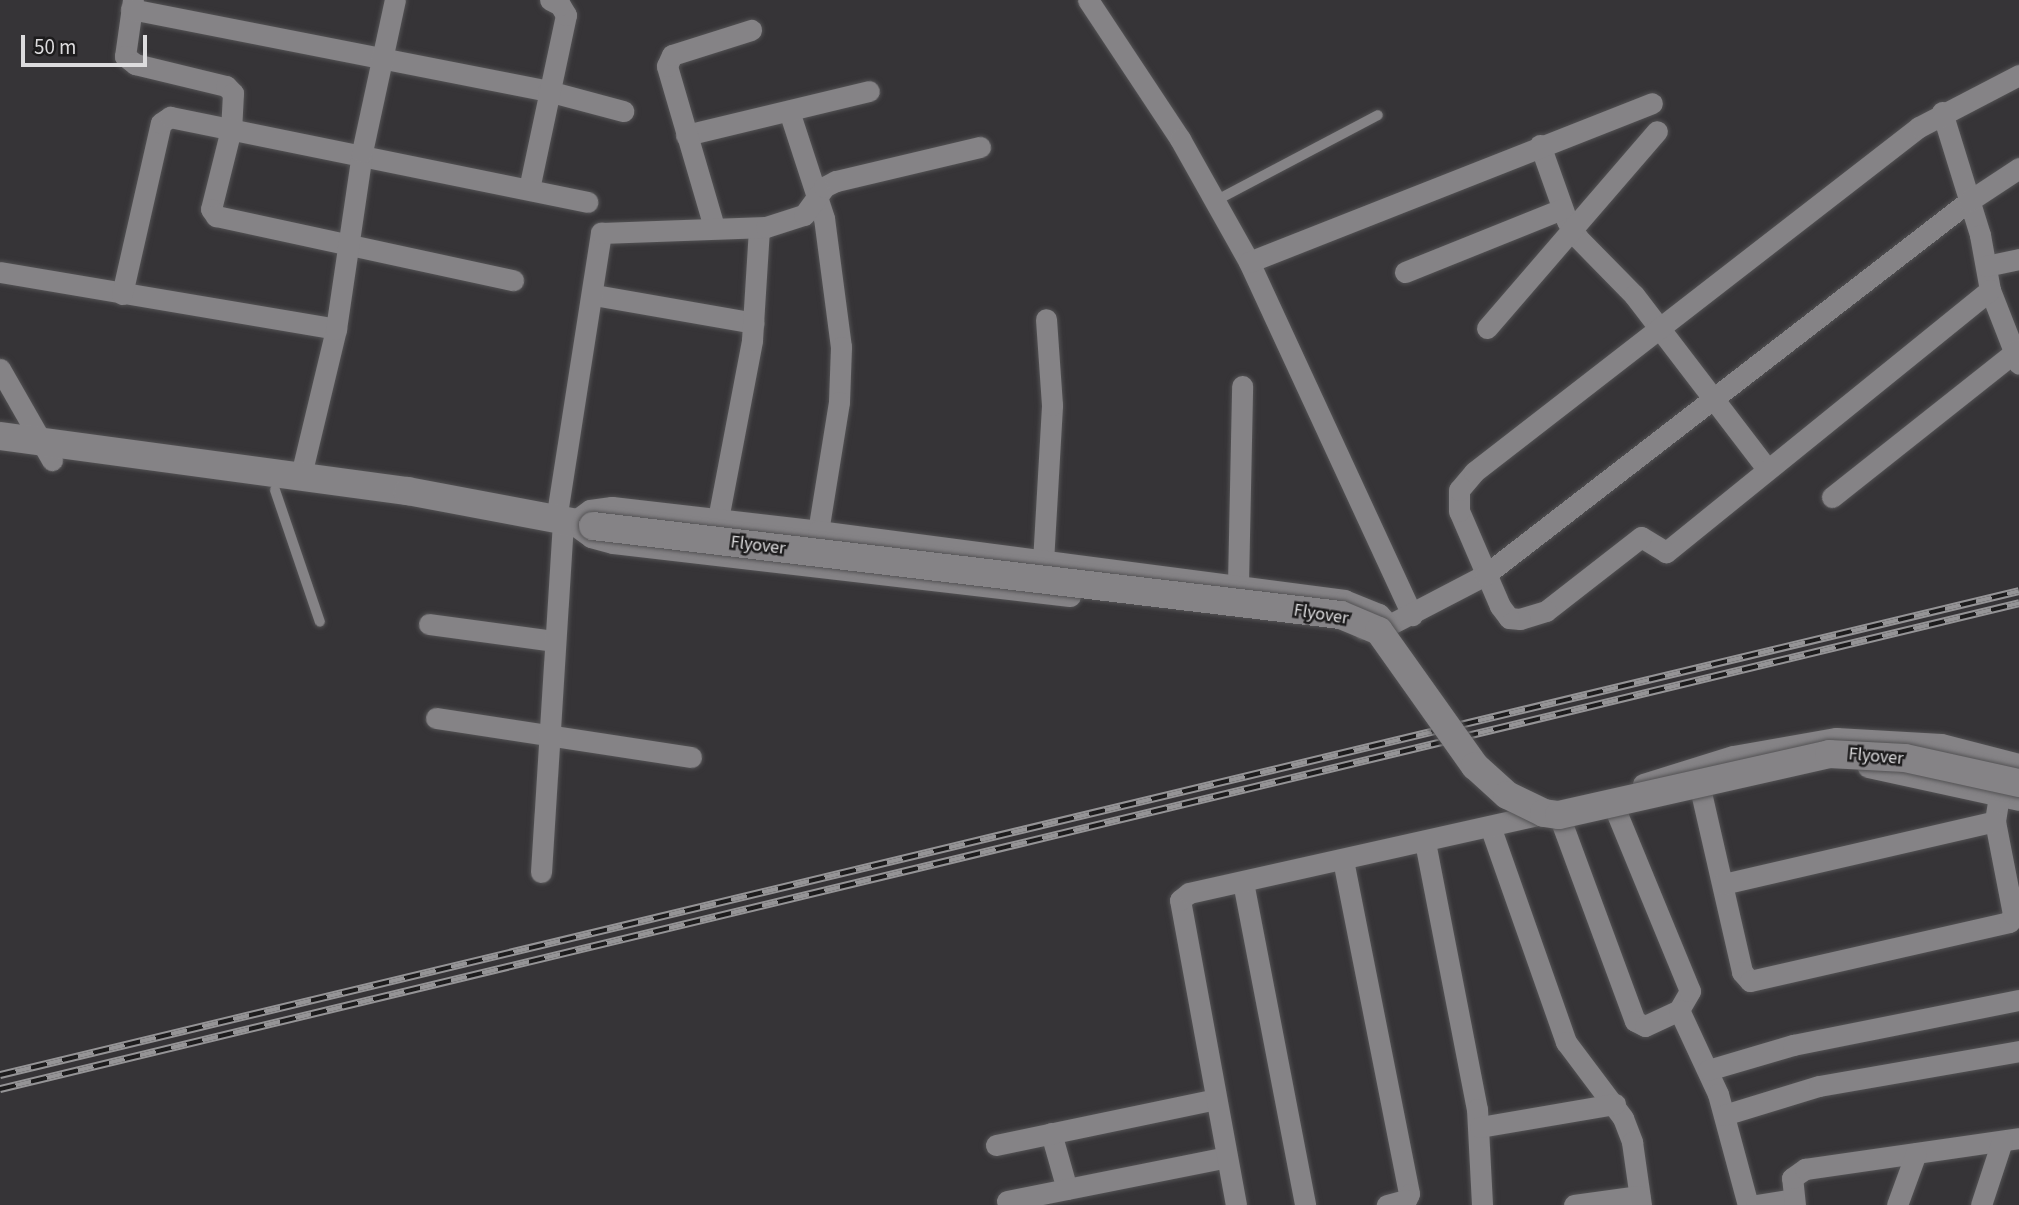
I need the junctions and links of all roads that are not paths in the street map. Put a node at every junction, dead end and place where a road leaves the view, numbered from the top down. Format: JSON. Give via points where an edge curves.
{"nodes":[{"id":1,"x":395,"y":0,"type":"edge"},
{"id":2,"x":550,"y":0,"type":"edge"},
{"id":3,"x":1088,"y":0,"type":"edge"},
{"id":4,"x":132,"y":5,"type":"edge"},
{"id":5,"x":751,"y":30,"type":"dead end"},
{"id":6,"x":382,"y":61,"type":"junction"},
{"id":7,"x":2019,"y":75,"type":"edge"},
{"id":8,"x":548,"y":91,"type":"junction"},
{"id":9,"x":869,"y":91,"type":"dead end"},
{"id":10,"x":1652,"y":103,"type":"dead end"},
{"id":11,"x":623,"y":111,"type":"dead end"},
{"id":12,"x":789,"y":111,"type":"junction"},
{"id":13,"x":1942,"y":112,"type":"junction"},
{"id":14,"x":1378,"y":116,"type":"dead end"},
{"id":15,"x":230,"y":129,"type":"junction"},
{"id":16,"x":1657,"y":131,"type":"dead end"},
{"id":17,"x":686,"y":135,"type":"junction"},
{"id":18,"x":1540,"y":145,"type":"junction"},
{"id":19,"x":980,"y":147,"type":"dead end"},
{"id":20,"x":361,"y":159,"type":"junction"},
{"id":21,"x":2019,"y":168,"type":"edge"},
{"id":22,"x":528,"y":189,"type":"junction"},
{"id":23,"x":818,"y":196,"type":"junction"},
{"id":24,"x":1215,"y":201,"type":"junction"},
{"id":25,"x":1969,"y":201,"type":"junction"},
{"id":26,"x":587,"y":202,"type":"dead end"},
{"id":27,"x":1562,"y":208,"type":"junction"},
{"id":28,"x":715,"y":227,"type":"junction"},
{"id":29,"x":759,"y":228,"type":"junction"},
{"id":30,"x":1573,"y":230,"type":"junction"},
{"id":31,"x":348,"y":243,"type":"junction"},
{"id":32,"x":2019,"y":259,"type":"edge"},
{"id":33,"x":1249,"y":262,"type":"junction"},
{"id":34,"x":1986,"y":266,"type":"junction"},
{"id":35,"x":0,"y":272,"type":"edge"},
{"id":36,"x":1405,"y":272,"type":"dead end"},
{"id":37,"x":513,"y":280,"type":"dead end"},
{"id":38,"x":1990,"y":290,"type":"junction"},
{"id":39,"x":122,"y":295,"type":"junction"},
{"id":40,"x":594,"y":295,"type":"junction"},
{"id":41,"x":1046,"y":319,"type":"dead end"},
{"id":42,"x":754,"y":323,"type":"junction"},
{"id":43,"x":1487,"y":328,"type":"dead end"},
{"id":44,"x":336,"y":329,"type":"junction"},
{"id":45,"x":1661,"y":329,"type":"junction"},
{"id":46,"x":2017,"y":354,"type":"edge"},
{"id":47,"x":0,"y":369,"type":"edge"},
{"id":48,"x":1242,"y":386,"type":"dead end"},
{"id":49,"x":1715,"y":400,"type":"junction"},
{"id":50,"x":0,"y":436,"type":"edge"},
{"id":51,"x":47,"y":450,"type":"junction"},
{"id":52,"x":0,"y":453,"type":"edge"},
{"id":53,"x":1767,"y":469,"type":"junction"},
{"id":54,"x":301,"y":475,"type":"junction"},
{"id":55,"x":275,"y":490,"type":"junction"},
{"id":56,"x":1832,"y":497,"type":"dead end"},
{"id":57,"x":484,"y":508,"type":"junction"},
{"id":58,"x":718,"y":519,"type":"junction"},
{"id":59,"x":571,"y":522,"type":"junction"},
{"id":60,"x":818,"y":531,"type":"junction"},
{"id":61,"x":1043,"y":562,"type":"junction"},
{"id":62,"x":1485,"y":575,"type":"junction"},
{"id":63,"x":1238,"y":584,"type":"junction"},
{"id":64,"x":1412,"y":615,"type":"junction"},
{"id":65,"x":320,"y":622,"type":"dead end"},
{"id":66,"x":429,"y":624,"type":"dead end"},
{"id":67,"x":1389,"y":625,"type":"junction"},
{"id":68,"x":554,"y":641,"type":"junction"},
{"id":69,"x":436,"y":718,"type":"dead end"},
{"id":70,"x":548,"y":736,"type":"junction"},
{"id":71,"x":691,"y":757,"type":"dead end"},
{"id":72,"x":2019,"y":764,"type":"edge"},
{"id":73,"x":1700,"y":788,"type":"junction"},
{"id":74,"x":2012,"y":793,"type":"edge"},
{"id":75,"x":1615,"y":809,"type":"junction"},
{"id":76,"x":1526,"y":820,"type":"junction"},
{"id":77,"x":1561,"y":821,"type":"junction"},
{"id":78,"x":1996,"y":821,"type":"junction"},
{"id":79,"x":1491,"y":829,"type":"junction"},
{"id":80,"x":1425,"y":842,"type":"junction"},
{"id":81,"x":1343,"y":860,"type":"junction"},
{"id":82,"x":541,"y":872,"type":"dead end"},
{"id":83,"x":1243,"y":883,"type":"junction"},
{"id":84,"x":1723,"y":884,"type":"junction"},
{"id":85,"x":2019,"y":1000,"type":"edge"},
{"id":86,"x":1679,"y":1010,"type":"junction"},
{"id":87,"x":2019,"y":1051,"type":"edge"},
{"id":88,"x":1707,"y":1070,"type":"junction"},
{"id":89,"x":1216,"y":1099,"type":"junction"},
{"id":90,"x":1615,"y":1104,"type":"junction"},
{"id":91,"x":1724,"y":1115,"type":"junction"},
{"id":92,"x":1480,"y":1127,"type":"junction"},
{"id":93,"x":1051,"y":1133,"type":"junction"},
{"id":94,"x":2011,"y":1140,"type":"edge"},
{"id":95,"x":996,"y":1145,"type":"dead end"},
{"id":96,"x":1916,"y":1153,"type":"junction"},
{"id":97,"x":1227,"y":1157,"type":"junction"},
{"id":98,"x":1067,"y":1189,"type":"junction"},
{"id":99,"x":1007,"y":1201,"type":"dead end"},
{"id":100,"x":1640,"y":1201,"type":"edge"},
{"id":101,"x":1795,"y":1202,"type":"edge"},
{"id":102,"x":1236,"y":1205,"type":"edge"},
{"id":103,"x":1305,"y":1205,"type":"edge"},
{"id":104,"x":1387,"y":1205,"type":"edge"},
{"id":105,"x":1482,"y":1205,"type":"edge"},
{"id":106,"x":1574,"y":1205,"type":"edge"},
{"id":107,"x":1746,"y":1205,"type":"edge"},
{"id":108,"x":1756,"y":1205,"type":"edge"},
{"id":109,"x":1897,"y":1205,"type":"edge"},
{"id":110,"x":1981,"y":1205,"type":"edge"}],
"edges":[{"from":1,"to":6,"type":"street"},
{"from":2,"to":8,"type":"street","via":[[566,15]]},
{"from":3,"to":24,"type":"street","via":[[1180,138]]},
{"from":4,"to":6,"type":"street"},
{"from":4,"to":15,"type":"street","via":[[125,56],[135,64],[229,88],[234,96]]},
{"from":5,"to":17,"type":"street","via":[[681,52],[668,61]]},
{"from":6,"to":8,"type":"street"},
{"from":6,"to":20,"type":"street"},
{"from":7,"to":13,"type":"street"},
{"from":8,"to":11,"type":"street"},
{"from":8,"to":22,"type":"street"},
{"from":9,"to":12,"type":"street"},
{"from":10,"to":18,"type":"street"},
{"from":12,"to":17,"type":"street"},
{"from":12,"to":23,"type":"street"},
{"from":13,"to":25,"type":"street"},
{"from":13,"to":45,"type":"street"},
{"from":14,"to":24,"type":"lane"},
{"from":15,"to":20,"type":"street"},
{"from":15,"to":31,"type":"street","via":[[212,203],[216,216]]},
{"from":15,"to":39,"type":"street","via":[[174,117],[161,123]]},
{"from":16,"to":30,"type":"street"},
{"from":17,"to":28,"type":"street"},
{"from":18,"to":27,"type":"street"},
{"from":18,"to":33,"type":"street"},
{"from":19,"to":23,"type":"street","via":[[836,181]]},
{"from":20,"to":22,"type":"street"},
{"from":20,"to":31,"type":"street"},
{"from":21,"to":25,"type":"street"},
{"from":22,"to":26,"type":"street"},
{"from":23,"to":29,"type":"street","via":[[804,215]]},
{"from":23,"to":60,"type":"street","via":[[830,251],[842,364]]},
{"from":24,"to":33,"type":"street"},
{"from":25,"to":34,"type":"street"},
{"from":25,"to":49,"type":"street"},
{"from":27,"to":30,"type":"street"},
{"from":27,"to":36,"type":"street"},
{"from":28,"to":29,"type":"street"},
{"from":28,"to":40,"type":"street","via":[[605,230],[599,238]]},
{"from":29,"to":42,"type":"street"},
{"from":30,"to":43,"type":"street"},
{"from":30,"to":45,"type":"street"},
{"from":31,"to":37,"type":"street"},
{"from":31,"to":44,"type":"street"},
{"from":32,"to":34,"type":"street"},
{"from":33,"to":64,"type":"street"},
{"from":34,"to":38,"type":"street"},
{"from":35,"to":39,"type":"street"},
{"from":38,"to":46,"type":"street"},
{"from":38,"to":53,"type":"street"},
{"from":39,"to":44,"type":"street"},
{"from":40,"to":42,"type":"street"},
{"from":40,"to":59,"type":"street"},
{"from":41,"to":61,"type":"street","via":[[1052,405]]},
{"from":42,"to":58,"type":"street"},
{"from":44,"to":54,"type":"street"},
{"from":45,"to":49,"type":"street"},
{"from":45,"to":62,"type":"street","via":[[1465,481],[1459,490],[1459,511]]},
{"from":46,"to":56,"type":"street"},
{"from":47,"to":51,"type":"street"},
{"from":48,"to":63,"type":"street"},
{"from":49,"to":53,"type":"street"},
{"from":49,"to":62,"type":"street"},
{"from":50,"to":51,"type":"main road"},
{"from":51,"to":52,"type":"main road"},
{"from":51,"to":54,"type":"main road"},
{"from":51,"to":55,"type":"main road"},
{"from":53,"to":62,"type":"street","via":[[1666,552],[1646,537],[1637,538],[1535,616],[1509,618]]},
{"from":54,"to":57,"type":"main road"},
{"from":55,"to":57,"type":"main road","via":[[405,507]]},
{"from":55,"to":65,"type":"lane"},
{"from":57,"to":59,"type":"main road","name":"Flyover"},
{"from":58,"to":59,"type":"street","via":[[600,506]]},
{"from":58,"to":60,"type":"street"},
{"from":59,"to":67,"type":"street","via":[[591,537],[613,543],[1350,629]]},
{"from":59,"to":68,"type":"street"},
{"from":59,"to":74,"type":"main road","name":"Flyover","bridge":true,"via":[[1341,615],[1379,631],[1475,766],[1507,795],[1544,813],[1559,814],[1829,754],[1926,762]]},
{"from":60,"to":61,"type":"street"},
{"from":61,"to":63,"type":"street"},
{"from":62,"to":64,"type":"street"},
{"from":63,"to":67,"type":"street","via":[[1344,600],[1372,610]]},
{"from":64,"to":67,"type":"street"},
{"from":66,"to":68,"type":"street"},
{"from":68,"to":70,"type":"street"},
{"from":69,"to":70,"type":"street"},
{"from":70,"to":71,"type":"street"},
{"from":70,"to":82,"type":"street"},
{"from":72,"to":76,"type":"street","via":[[1941,744],[1856,738],[1798,742],[1733,756]]},
{"from":73,"to":74,"type":"street","via":[[1792,766],[1835,763]]},
{"from":73,"to":75,"type":"street"},
{"from":73,"to":84,"type":"street"},
{"from":74,"to":78,"type":"street"},
{"from":75,"to":77,"type":"street"},
{"from":75,"to":86,"type":"street","via":[[1690,991]]},
{"from":76,"to":77,"type":"street"},
{"from":76,"to":79,"type":"street"},
{"from":77,"to":86,"type":"street","via":[[1636,1024],[1645,1026]]},
{"from":78,"to":84,"type":"street"},
{"from":78,"to":84,"type":"street","via":[[2013,914],[2009,922],[1996,926],[1750,981],[1742,972]]},
{"from":79,"to":80,"type":"street"},
{"from":79,"to":90,"type":"street","via":[[1566,1042]]},
{"from":80,"to":81,"type":"street"},
{"from":80,"to":92,"type":"street"},
{"from":81,"to":83,"type":"street"},
{"from":81,"to":104,"type":"street","via":[[1409,1194],[1406,1200]]},
{"from":83,"to":89,"type":"street","via":[[1189,893],[1178,906]]},
{"from":83,"to":103,"type":"street"},
{"from":85,"to":88,"type":"street","via":[[1793,1045]]},
{"from":86,"to":88,"type":"street"},
{"from":87,"to":91,"type":"street","via":[[1819,1086]]},
{"from":88,"to":91,"type":"street"},
{"from":89,"to":93,"type":"street"},
{"from":89,"to":97,"type":"street"},
{"from":90,"to":92,"type":"street"},
{"from":90,"to":100,"type":"street","via":[[1632,1142]]},
{"from":91,"to":107,"type":"street"},
{"from":92,"to":105,"type":"street"},
{"from":93,"to":95,"type":"street"},
{"from":93,"to":98,"type":"street"},
{"from":94,"to":96,"type":"street"},
{"from":94,"to":110,"type":"street"},
{"from":96,"to":101,"type":"street","via":[[1799,1171],[1792,1178]]},
{"from":96,"to":109,"type":"street"},
{"from":97,"to":98,"type":"street"},
{"from":97,"to":102,"type":"street"},
{"from":98,"to":99,"type":"street"},
{"from":100,"to":106,"type":"street"},
{"from":101,"to":108,"type":"street"}]}
